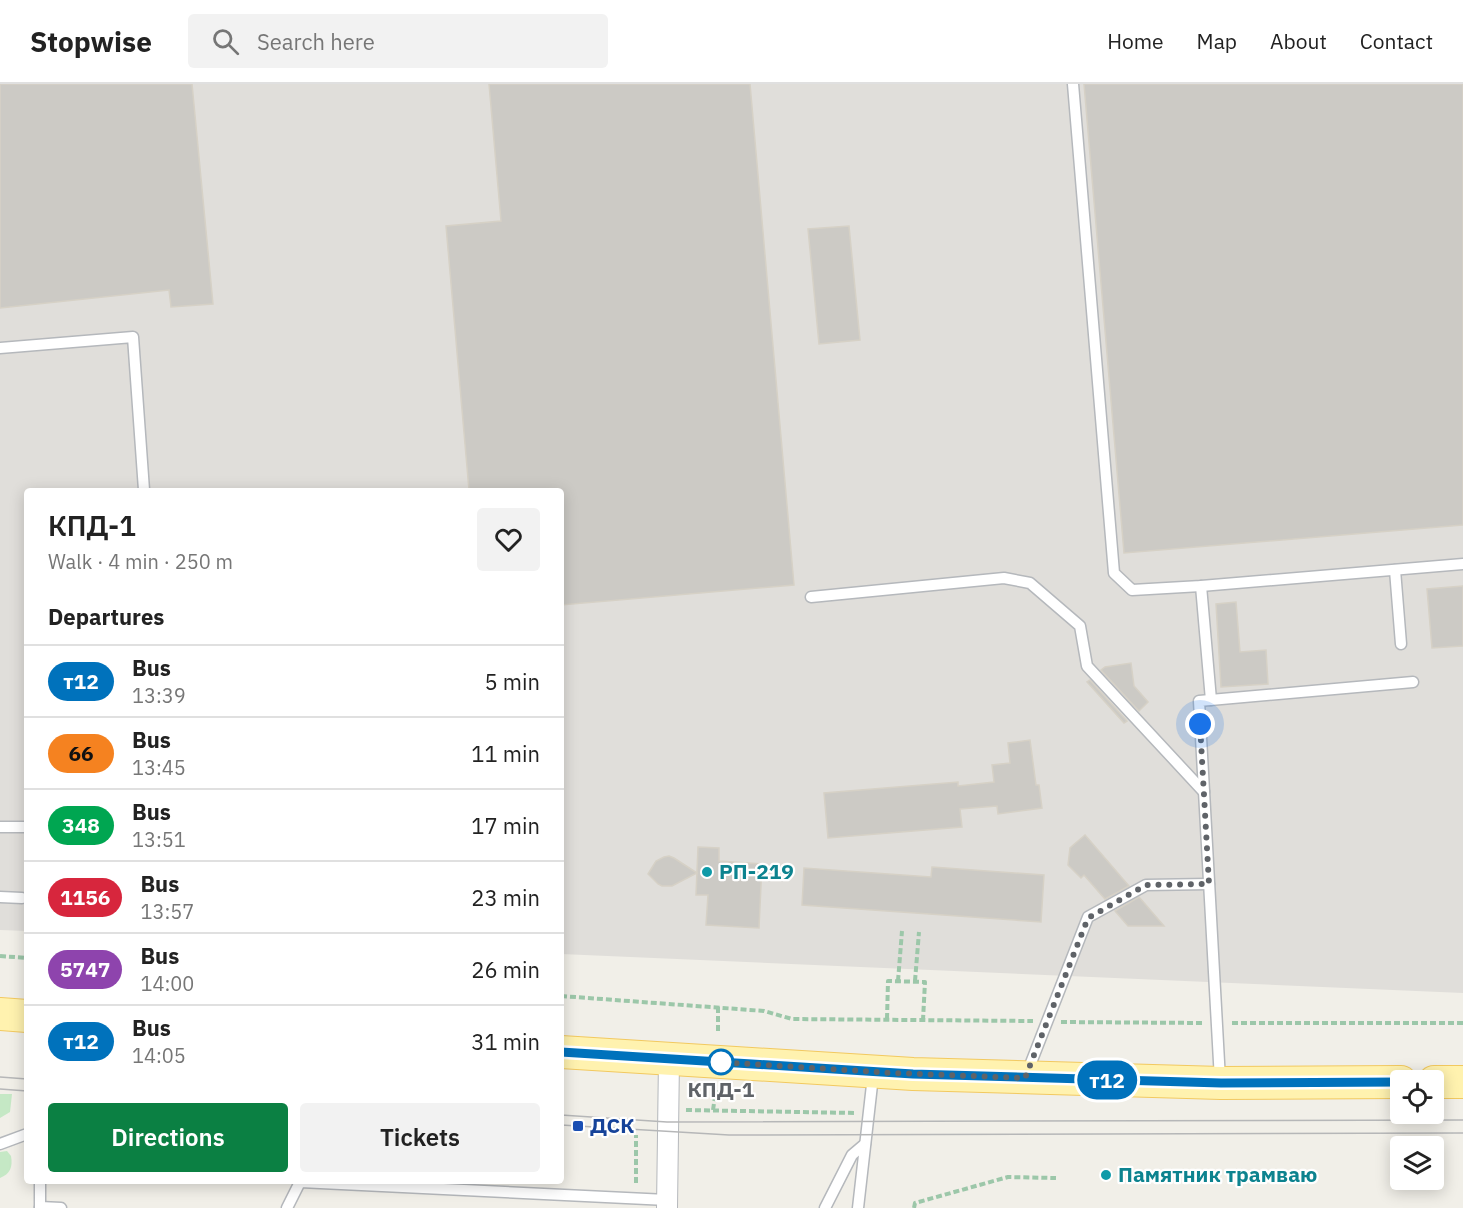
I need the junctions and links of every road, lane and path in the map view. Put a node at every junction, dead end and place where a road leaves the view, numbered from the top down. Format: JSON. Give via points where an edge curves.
{"nodes":[{"id":1,"x":1073,"y":84,"type":"edge"},
{"id":2,"x":0,"y":348,"type":"edge"},
{"id":3,"x":144,"y":488,"type":"edge"},
{"id":4,"x":1463,"y":564,"type":"edge"},
{"id":5,"x":1395,"y":570,"type":"junction"},
{"id":6,"x":1202,"y":586,"type":"junction"},
{"id":7,"x":811,"y":597,"type":"dead end"},
{"id":8,"x":1401,"y":644,"type":"dead end"},
{"id":9,"x":1413,"y":682,"type":"dead end"},
{"id":10,"x":1211,"y":700,"type":"junction"},
{"id":11,"x":1203,"y":792,"type":"junction"},
{"id":12,"x":24,"y":826,"type":"edge"},
{"id":13,"x":0,"y":828,"type":"edge"},
{"id":14,"x":1209,"y":884,"type":"junction"},
{"id":15,"x":0,"y":897,"type":"edge"},
{"id":16,"x":22,"y":898,"type":"dead end"},
{"id":17,"x":902,"y":931,"type":"dead end"},
{"id":18,"x":919,"y":932,"type":"dead end"},
{"id":19,"x":0,"y":956,"type":"edge"},
{"id":20,"x":24,"y":958,"type":"edge"},
{"id":21,"x":898,"y":981,"type":"junction"},
{"id":22,"x":915,"y":981,"type":"junction"},
{"id":23,"x":564,"y":996,"type":"edge"},
{"id":24,"x":718,"y":1007,"type":"junction"},
{"id":25,"x":0,"y":1014,"type":"edge"},
{"id":26,"x":24,"y":1016,"type":"edge"},
{"id":27,"x":886,"y":1019,"type":"junction"},
{"id":28,"x":923,"y":1020,"type":"junction"},
{"id":29,"x":1047,"y":1021,"type":"junction"},
{"id":30,"x":1217,"y":1023,"type":"junction"},
{"id":31,"x":1463,"y":1023,"type":"edge"},
{"id":32,"x":718,"y":1034,"type":"dead end"},
{"id":33,"x":564,"y":1052,"type":"edge"},
{"id":34,"x":669,"y":1059,"type":"junction"},
{"id":35,"x":873,"y":1072,"type":"junction"},
{"id":36,"x":1025,"y":1078,"type":"junction"},
{"id":37,"x":1390,"y":1082,"type":"edge"},
{"id":38,"x":1444,"y":1082,"type":"edge"},
{"id":39,"x":1463,"y":1082,"type":"edge"},
{"id":40,"x":1221,"y":1083,"type":"junction"},
{"id":41,"x":716,"y":1090,"type":"dead end"},
{"id":42,"x":667,"y":1110,"type":"junction"},
{"id":43,"x":713,"y":1110,"type":"junction"},
{"id":44,"x":869,"y":1113,"type":"junction"},
{"id":45,"x":24,"y":1135,"type":"edge"},
{"id":46,"x":636,"y":1135,"type":"dead end"},
{"id":47,"x":0,"y":1144,"type":"edge"},
{"id":48,"x":865,"y":1144,"type":"junction"},
{"id":49,"x":1056,"y":1178,"type":"dead end"},
{"id":50,"x":40,"y":1184,"type":"edge"},
{"id":51,"x":299,"y":1184,"type":"edge"},
{"id":52,"x":330,"y":1184,"type":"edge"},
{"id":53,"x":636,"y":1199,"type":"junction"},
{"id":54,"x":595,"y":1202,"type":"edge"},
{"id":55,"x":667,"y":1204,"type":"edge"},
{"id":56,"x":40,"y":1207,"type":"edge"},
{"id":57,"x":61,"y":1208,"type":"edge"},
{"id":58,"x":287,"y":1208,"type":"edge"},
{"id":59,"x":825,"y":1208,"type":"edge"},
{"id":60,"x":858,"y":1208,"type":"edge"},
{"id":61,"x":914,"y":1208,"type":"edge"}],
"edges":[{"from":1,"to":6,"type":"lane","via":[[1114,573],[1132,590]]},
{"from":2,"to":3,"type":"lane","via":[[133,337]]},
{"from":4,"to":5,"type":"lane"},
{"from":5,"to":6,"type":"lane"},
{"from":5,"to":8,"type":"lane"},
{"from":6,"to":10,"type":"lane"},
{"from":7,"to":11,"type":"lane","via":[[1004,578],[1030,583],[1080,626],[1087,666]]},
{"from":9,"to":10,"type":"lane"},
{"from":10,"to":11,"type":"lane","via":[[1199,701]]},
{"from":11,"to":14,"type":"lane"},
{"from":12,"to":13,"type":"lane"},
{"from":14,"to":29,"type":"lane","via":[[1146,885],[1088,918]]},
{"from":14,"to":30,"type":"lane"},
{"from":15,"to":16,"type":"lane"},
{"from":17,"to":21,"type":"path"},
{"from":18,"to":22,"type":"path"},
{"from":19,"to":20,"type":"path"},
{"from":21,"to":22,"type":"path"},
{"from":21,"to":27,"type":"path","via":[[888,981]]},
{"from":22,"to":28,"type":"path","via":[[925,982]]},
{"from":23,"to":24,"type":"path"},
{"from":24,"to":27,"type":"path","via":[[764,1011],[792,1019]]},
{"from":24,"to":32,"type":"path"},
{"from":25,"to":26,"type":"main road"},
{"from":27,"to":28,"type":"path"},
{"from":28,"to":29,"type":"path"},
{"from":29,"to":30,"type":"path"},
{"from":29,"to":36,"type":"lane"},
{"from":30,"to":31,"type":"path"},
{"from":30,"to":40,"type":"lane"},
{"from":33,"to":34,"type":"main road"},
{"from":34,"to":35,"type":"main road"},
{"from":34,"to":42,"type":"street"},
{"from":35,"to":36,"type":"main road"},
{"from":35,"to":44,"type":"lane"},
{"from":36,"to":40,"type":"main road"},
{"from":37,"to":40,"type":"main road"},
{"from":38,"to":39,"type":"main road"},
{"from":41,"to":43,"type":"path"},
{"from":42,"to":43,"type":"path"},
{"from":42,"to":55,"type":"street"},
{"from":43,"to":44,"type":"path"},
{"from":44,"to":48,"type":"lane"},
{"from":45,"to":47,"type":"lane"},
{"from":46,"to":53,"type":"path"},
{"from":48,"to":59,"type":"lane","via":[[852,1155]]},
{"from":48,"to":60,"type":"lane"},
{"from":49,"to":61,"type":"path","via":[[1008,1177],[915,1203]]},
{"from":50,"to":56,"type":"lane"},
{"from":51,"to":58,"type":"lane"},
{"from":52,"to":54,"type":"lane"},
{"from":53,"to":54,"type":"lane"},
{"from":53,"to":55,"type":"lane"},
{"from":56,"to":57,"type":"lane"}]}
